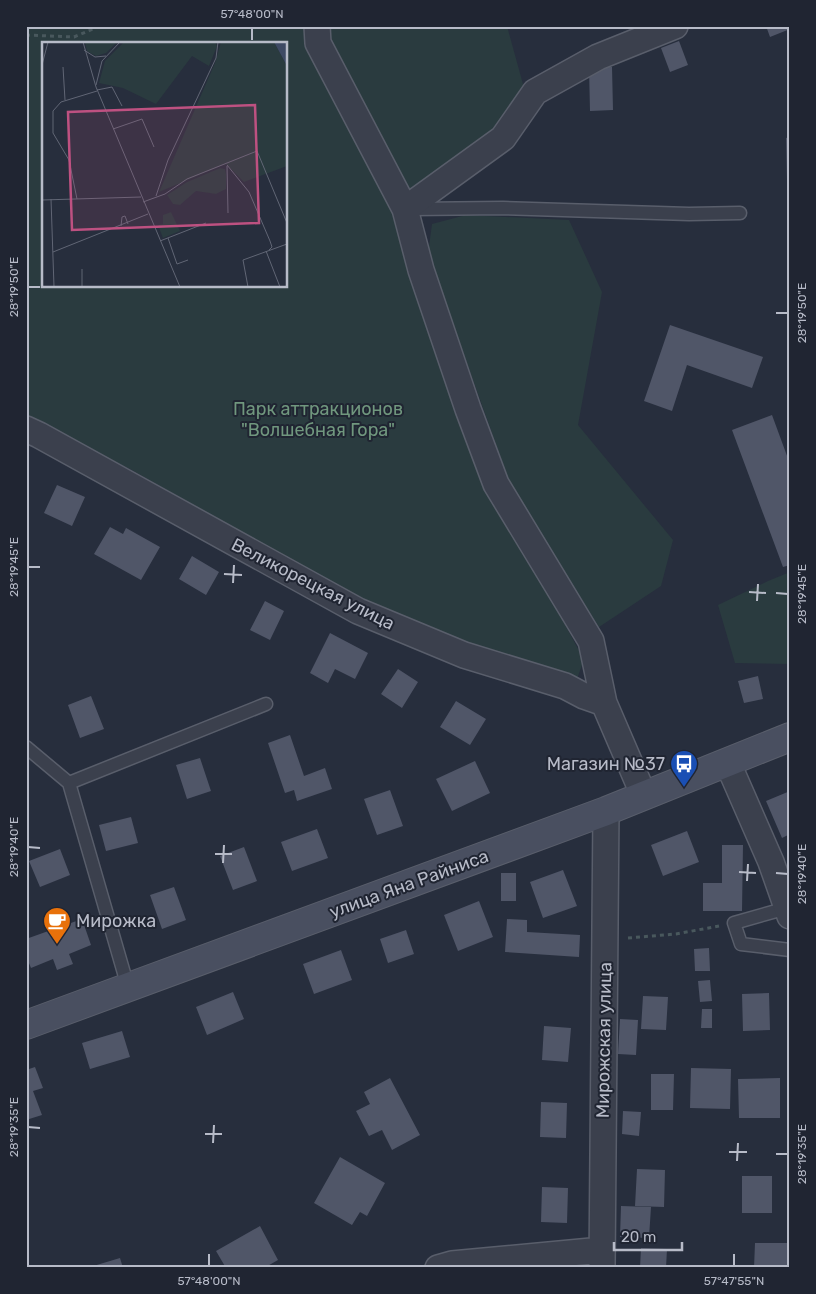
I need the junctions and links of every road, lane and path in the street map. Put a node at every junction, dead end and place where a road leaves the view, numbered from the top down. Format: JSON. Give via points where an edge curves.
{"nodes":[{"id":1,"x":100,"y":26,"type":"edge"},
{"id":2,"x":317,"y":26,"type":"edge"},
{"id":3,"x":675,"y":26,"type":"edge"},
{"id":4,"x":26,"y":35,"type":"edge"},
{"id":5,"x":405,"y":209,"type":"junction"},
{"id":6,"x":740,"y":213,"type":"dead end"},
{"id":7,"x":26,"y":429,"type":"edge"},
{"id":8,"x":604,"y":703,"type":"junction"},
{"id":9,"x":266,"y":704,"type":"dead end"},
{"id":10,"x":790,"y":737,"type":"edge"},
{"id":11,"x":26,"y":747,"type":"edge"},
{"id":12,"x":725,"y":763,"type":"junction"},
{"id":13,"x":69,"y":783,"type":"junction"},
{"id":14,"x":644,"y":796,"type":"junction"},
{"id":15,"x":606,"y":811,"type":"junction"},
{"id":16,"x":788,"y":912,"type":"edge"},
{"id":17,"x":734,"y":923,"type":"junction"},
{"id":18,"x":605,"y":939,"type":"junction"},
{"id":19,"x":790,"y":950,"type":"edge"},
{"id":20,"x":128,"y":987,"type":"junction"},
{"id":21,"x":26,"y":1025,"type":"edge"},
{"id":22,"x":602,"y":1259,"type":"edge"},
{"id":23,"x":438,"y":1268,"type":"edge"}],
"edges":[{"from":1,"to":4,"type":"path","via":[[74,37]]},
{"from":2,"to":5,"type":"street","via":[[318,43]]},
{"from":3,"to":5,"type":"street","via":[[598,57],[534,92],[503,138]]},
{"from":5,"to":6,"type":"lane"},
{"from":5,"to":8,"type":"street","via":[[421,270],[496,484],[590,641]]},
{"from":7,"to":8,"type":"street","name":"Великорецкая улица","via":[[358,611],[464,655],[565,686]]},
{"from":8,"to":14,"type":"street"},
{"from":9,"to":13,"type":"lane"},
{"from":10,"to":12,"type":"street","name":"улица Яна Райниса"},
{"from":11,"to":13,"type":"lane"},
{"from":12,"to":14,"type":"street","name":"улица Яна Райниса"},
{"from":12,"to":16,"type":"street","via":[[771,862]]},
{"from":13,"to":20,"type":"lane"},
{"from":14,"to":15,"type":"street","name":"улица Яна Райниса"},
{"from":15,"to":18,"type":"street","name":"Мирожская улица"},
{"from":15,"to":20,"type":"street","name":"улица Яна Райниса"},
{"from":16,"to":17,"type":"lane"},
{"from":17,"to":18,"type":"path","via":[[676,934]]},
{"from":17,"to":19,"type":"lane","via":[[741,944]]},
{"from":18,"to":22,"type":"street","name":"Мирожская улица"},
{"from":20,"to":21,"type":"street","name":"улица Яна Райниса"},
{"from":22,"to":23,"type":"street","via":[[452,1264]]}]}
